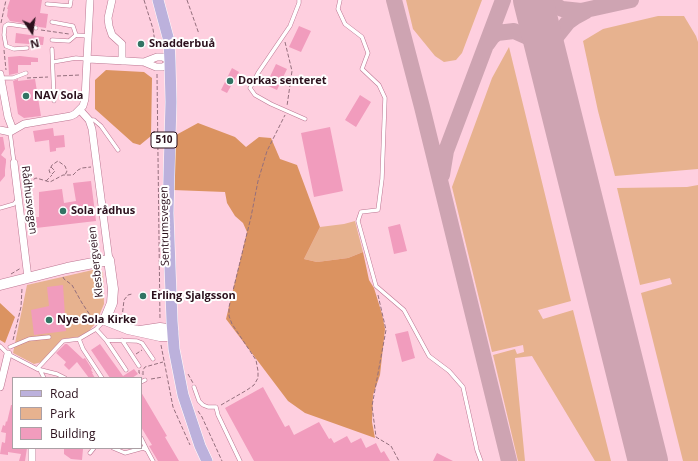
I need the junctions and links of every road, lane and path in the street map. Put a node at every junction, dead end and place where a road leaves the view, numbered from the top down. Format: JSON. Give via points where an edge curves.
{"nodes":[{"id":1,"x":6,"y":0,"type":"edge"},
{"id":2,"x":71,"y":0,"type":"edge"},
{"id":3,"x":90,"y":0,"type":"edge"},
{"id":4,"x":112,"y":0,"type":"edge"},
{"id":5,"x":144,"y":0,"type":"edge"},
{"id":6,"x":151,"y":0,"type":"edge"},
{"id":7,"x":158,"y":0,"type":"edge"},
{"id":8,"x":187,"y":0,"type":"edge"},
{"id":9,"x":299,"y":0,"type":"edge"},
{"id":10,"x":340,"y":0,"type":"edge"},
{"id":11,"x":61,"y":2,"type":"edge"},
{"id":12,"x":46,"y":4,"type":"dead end"},
{"id":13,"x":52,"y":22,"type":"dead end"},
{"id":14,"x":36,"y":28,"type":"joint"},
{"id":15,"x":199,"y":34,"type":"dead end"},
{"id":16,"x":2,"y":35,"type":"edge"},
{"id":17,"x":76,"y":35,"type":"junction"},
{"id":18,"x":89,"y":36,"type":"junction"},
{"id":19,"x":283,"y":36,"type":"junction"},
{"id":20,"x":52,"y":40,"type":"dead end"},
{"id":21,"x":4,"y":48,"type":"dead end"},
{"id":22,"x":27,"y":48,"type":"dead end"},
{"id":23,"x":52,"y":49,"type":"dead end"},
{"id":24,"x":88,"y":59,"type":"junction"},
{"id":25,"x":163,"y":59,"type":"junction"},
{"id":26,"x":122,"y":61,"type":"junction"},
{"id":27,"x":52,"y":62,"type":"junction"},
{"id":28,"x":26,"y":73,"type":"dead end"},
{"id":29,"x":0,"y":74,"type":"edge"},
{"id":30,"x":4,"y":78,"type":"edge"},
{"id":31,"x":54,"y":101,"type":"dead end"},
{"id":32,"x":80,"y":110,"type":"junction"},
{"id":33,"x":287,"y":111,"type":"junction"},
{"id":34,"x":305,"y":119,"type":"dead end"},
{"id":35,"x":88,"y":120,"type":"junction"},
{"id":36,"x":0,"y":130,"type":"edge"},
{"id":37,"x":12,"y":131,"type":"junction"},
{"id":38,"x":118,"y":150,"type":"dead end"},
{"id":39,"x":14,"y":163,"type":"joint"},
{"id":40,"x":92,"y":167,"type":"dead end"},
{"id":41,"x":52,"y":168,"type":"junction"},
{"id":42,"x":52,"y":174,"type":"junction"},
{"id":43,"x":65,"y":175,"type":"junction"},
{"id":44,"x":45,"y":181,"type":"junction"},
{"id":45,"x":17,"y":186,"type":"junction"},
{"id":46,"x":18,"y":199,"type":"junction"},
{"id":47,"x":0,"y":207,"type":"edge"},
{"id":48,"x":109,"y":260,"type":"junction"},
{"id":49,"x":26,"y":265,"type":"junction"},
{"id":50,"x":6,"y":276,"type":"dead end"},
{"id":51,"x":25,"y":279,"type":"junction"},
{"id":52,"x":64,"y":279,"type":"dead end"},
{"id":53,"x":0,"y":285,"type":"edge"},
{"id":54,"x":376,"y":286,"type":"junction"},
{"id":55,"x":132,"y":294,"type":"dead end"},
{"id":56,"x":101,"y":320,"type":"junction"},
{"id":57,"x":120,"y":327,"type":"junction"},
{"id":58,"x":96,"y":329,"type":"junction"},
{"id":59,"x":169,"y":332,"type":"junction"},
{"id":60,"x":49,"y":337,"type":"dead end"},
{"id":61,"x":79,"y":339,"type":"junction"},
{"id":62,"x":106,"y":340,"type":"junction"},
{"id":63,"x":122,"y":340,"type":"junction"},
{"id":64,"x":0,"y":346,"type":"edge"},
{"id":65,"x":9,"y":350,"type":"junction"},
{"id":66,"x":154,"y":359,"type":"dead end"},
{"id":67,"x":164,"y":362,"type":"dead end"},
{"id":68,"x":139,"y":366,"type":"joint"},
{"id":69,"x":38,"y":370,"type":"junction"},
{"id":70,"x":126,"y":370,"type":"dead end"},
{"id":71,"x":143,"y":374,"type":"junction"},
{"id":72,"x":188,"y":374,"type":"dead end"},
{"id":73,"x":43,"y":377,"type":"edge"},
{"id":74,"x":63,"y":377,"type":"edge"},
{"id":75,"x":101,"y":377,"type":"edge"},
{"id":76,"x":163,"y":377,"type":"dead end"},
{"id":77,"x":143,"y":381,"type":"edge"},
{"id":78,"x":0,"y":387,"type":"edge"},
{"id":79,"x":194,"y":387,"type":"joint"},
{"id":80,"x":195,"y":407,"type":"dead end"},
{"id":81,"x":216,"y":407,"type":"junction"},
{"id":82,"x":142,"y":440,"type":"edge"},
{"id":83,"x":142,"y":448,"type":"edge"},
{"id":84,"x":32,"y":449,"type":"edge"},
{"id":85,"x":93,"y":449,"type":"edge"},
{"id":86,"x":115,"y":449,"type":"edge"},
{"id":87,"x":139,"y":449,"type":"edge"},
{"id":88,"x":147,"y":450,"type":"junction"},
{"id":89,"x":90,"y":453,"type":"dead end"},
{"id":90,"x":32,"y":461,"type":"edge"},
{"id":91,"x":153,"y":461,"type":"edge"},
{"id":92,"x":208,"y":461,"type":"edge"},
{"id":93,"x":222,"y":461,"type":"edge"},
{"id":94,"x":240,"y":461,"type":"edge"},
{"id":95,"x":399,"y":461,"type":"edge"},
{"id":96,"x":481,"y":461,"type":"edge"}],
"edges":[{"from":1,"to":16,"type":"path","via":[[1,24]]},
{"from":2,"to":11,"type":"lane","via":[[70,6]]},
{"from":3,"to":18,"type":"street"},
{"from":4,"to":26,"type":"street","via":[[109,26],[112,35],[122,44]]},
{"from":5,"to":25,"type":"path"},
{"from":6,"to":25,"type":"main road","name":"Sentrumsvegen","number":"510","via":[[162,42]]},
{"from":7,"to":25,"type":"main road","name":"Sentrumsvegen","number":"510","via":[[169,41]]},
{"from":8,"to":15,"type":"path"},
{"from":9,"to":19,"type":"lane","via":[[295,14]]},
{"from":10,"to":54,"type":"lane","via":[[338,9],[345,24],[362,37],[368,53],[362,69],[379,85],[385,98],[382,179],[378,210],[361,212],[358,221]]},
{"from":11,"to":12,"type":"lane"},
{"from":13,"to":17,"type":"lane","via":[[73,26]]},
{"from":14,"to":16,"type":"lane","via":[[8,24]]},
{"from":14,"to":17,"type":"path"},
{"from":16,"to":22,"type":"lane","via":[[9,48]]},
{"from":17,"to":18,"type":"lane"},
{"from":17,"to":20,"type":"lane","via":[[69,41]]},
{"from":18,"to":24,"type":"street"},
{"from":19,"to":33,"type":"path","via":[[292,71]]},
{"from":19,"to":33,"type":"lane","via":[[250,88],[255,95]]},
{"from":21,"to":30,"type":"path"},
{"from":23,"to":27,"type":"lane"},
{"from":24,"to":26,"type":"street"},
{"from":24,"to":27,"type":"lane"},
{"from":24,"to":32,"type":"street","via":[[85,99]]},
{"from":25,"to":26,"type":"street","via":[[156,57],[144,62]]},
{"from":25,"to":59,"type":"main road","name":"Sentrumsvegen","number":"510","via":[[165,297]]},
{"from":27,"to":31,"type":"lane"},
{"from":28,"to":30,"type":"lane"},
{"from":29,"to":30,"type":"street"},
{"from":30,"to":37,"type":"street"},
{"from":32,"to":35,"type":"street","name":"Klesbergveien"},
{"from":32,"to":37,"type":"street","via":[[71,116],[29,123]]},
{"from":33,"to":34,"type":"lane"},
{"from":33,"to":81,"type":"path","via":[[267,151],[258,181],[229,307],[232,324],[256,360],[258,378],[254,385],[242,394]]},
{"from":35,"to":38,"type":"lane","via":[[94,120],[101,126]]},
{"from":35,"to":48,"type":"street","name":"Klesbergveien","via":[[93,136]]},
{"from":36,"to":37,"type":"street"},
{"from":37,"to":39,"type":"lane","name":"Rådhusvegen"},
{"from":39,"to":45,"type":"street","name":"Rådhusvegen"},
{"from":40,"to":43,"type":"path","via":[[82,168],[73,175]]},
{"from":41,"to":42,"type":"path","via":[[55,171]]},
{"from":41,"to":42,"type":"path","via":[[49,170]]},
{"from":41,"to":43,"type":"path","via":[[58,161],[65,166]]},
{"from":42,"to":44,"type":"path"},
{"from":43,"to":44,"type":"path","via":[[54,181]]},
{"from":44,"to":45,"type":"path","via":[[36,178]]},
{"from":45,"to":46,"type":"street","name":"Rådhusvegen"},
{"from":46,"to":47,"type":"lane","via":[[14,204]]},
{"from":46,"to":49,"type":"street","name":"Rådhusvegen"},
{"from":48,"to":51,"type":"street"},
{"from":48,"to":56,"type":"street","name":"Klesbergveien","via":[[112,303]]},
{"from":49,"to":50,"type":"path"},
{"from":49,"to":51,"type":"street","name":"Rådhusvegen"},
{"from":51,"to":53,"type":"street"},
{"from":51,"to":65,"type":"path","via":[[21,307]]},
{"from":52,"to":56,"type":"path","via":[[72,285],[90,315]]},
{"from":54,"to":95,"type":"path","via":[[386,330],[372,406],[376,437],[391,446]]},
{"from":54,"to":96,"type":"lane","via":[[404,310],[429,356],[449,371],[463,387]]},
{"from":55,"to":57,"type":"path","via":[[124,300]]},
{"from":56,"to":57,"type":"street"},
{"from":56,"to":58,"type":"lane"},
{"from":57,"to":59,"type":"street"},
{"from":58,"to":61,"type":"lane"},
{"from":58,"to":62,"type":"lane"},
{"from":59,"to":92,"type":"main road","name":"Sentrumsvegen","number":"510","via":[[172,377],[177,397],[184,418]]},
{"from":60,"to":65,"type":"lane","via":[[29,339]]},
{"from":61,"to":69,"type":"lane","via":[[63,341]]},
{"from":61,"to":75,"type":"lane"},
{"from":62,"to":63,"type":"lane"},
{"from":62,"to":70,"type":"lane"},
{"from":63,"to":66,"type":"lane","via":[[142,343]]},
{"from":63,"to":68,"type":"lane"},
{"from":64,"to":65,"type":"lane"},
{"from":65,"to":69,"type":"lane"},
{"from":65,"to":78,"type":"street"},
{"from":67,"to":71,"type":"path","via":[[145,367]]},
{"from":68,"to":71,"type":"path","via":[[139,373]]},
{"from":69,"to":73,"type":"lane"},
{"from":69,"to":74,"type":"lane"},
{"from":71,"to":77,"type":"path"},
{"from":72,"to":79,"type":"path"},
{"from":76,"to":77,"type":"path"},
{"from":79,"to":81,"type":"lane","via":[[203,405]]},
{"from":80,"to":93,"type":"path","via":[[202,416]]},
{"from":81,"to":94,"type":"lane"},
{"from":82,"to":88,"type":"lane"},
{"from":83,"to":88,"type":"lane"},
{"from":84,"to":90,"type":"street"},
{"from":85,"to":89,"type":"lane"},
{"from":86,"to":87,"type":"lane","via":[[125,453]]},
{"from":88,"to":91,"type":"lane"}]}
